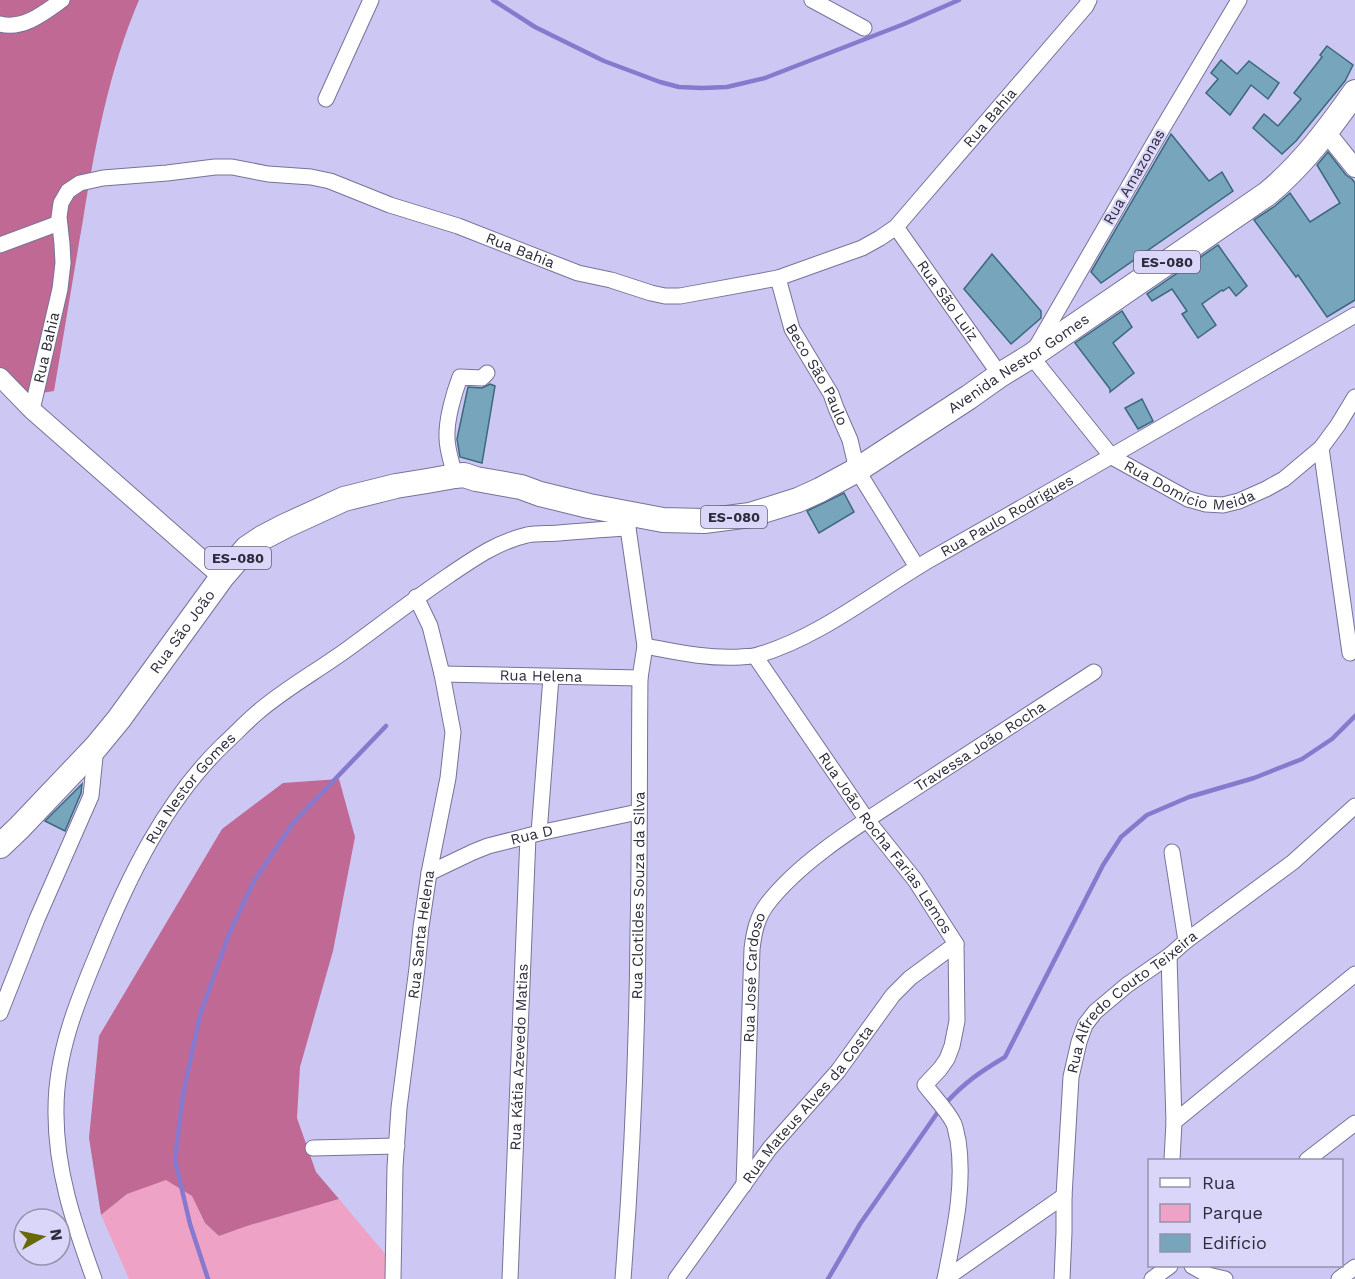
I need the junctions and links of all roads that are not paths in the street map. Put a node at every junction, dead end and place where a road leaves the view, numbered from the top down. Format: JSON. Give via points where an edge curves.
{"nodes":[{"id":1,"x":62,"y":0,"type":"edge"},
{"id":2,"x":371,"y":0,"type":"edge"},
{"id":3,"x":812,"y":0,"type":"edge"},
{"id":4,"x":1089,"y":0,"type":"edge"},
{"id":5,"x":1239,"y":0,"type":"edge"},
{"id":6,"x":0,"y":24,"type":"edge"},
{"id":7,"x":864,"y":28,"type":"dead end"},
{"id":8,"x":1355,"y":92,"type":"edge"},
{"id":9,"x":326,"y":99,"type":"dead end"},
{"id":10,"x":1326,"y":132,"type":"junction"},
{"id":11,"x":1355,"y":168,"type":"edge"},
{"id":12,"x":59,"y":223,"type":"junction"},
{"id":13,"x":896,"y":228,"type":"junction"},
{"id":14,"x":0,"y":245,"type":"edge"},
{"id":15,"x":778,"y":278,"type":"junction"},
{"id":16,"x":1355,"y":315,"type":"edge"},
{"id":17,"x":1030,"y":356,"type":"junction"},
{"id":18,"x":487,"y":373,"type":"dead end"},
{"id":19,"x":1000,"y":375,"type":"junction"},
{"id":20,"x":0,"y":377,"type":"edge"},
{"id":21,"x":1355,"y":397,"type":"edge"},
{"id":22,"x":32,"y":410,"type":"junction"},
{"id":23,"x":1321,"y":448,"type":"junction"},
{"id":24,"x":1112,"y":457,"type":"junction"},
{"id":25,"x":857,"y":470,"type":"junction"},
{"id":26,"x":455,"y":476,"type":"junction"},
{"id":27,"x":626,"y":520,"type":"junction"},
{"id":28,"x":917,"y":567,"type":"junction"},
{"id":29,"x":222,"y":577,"type":"junction"},
{"id":30,"x":416,"y":597,"type":"junction"},
{"id":31,"x":645,"y":646,"type":"junction"},
{"id":32,"x":1350,"y":653,"type":"dead end"},
{"id":33,"x":755,"y":656,"type":"junction"},
{"id":34,"x":1094,"y":672,"type":"dead end"},
{"id":35,"x":442,"y":674,"type":"junction"},
{"id":36,"x":551,"y":677,"type":"junction"},
{"id":37,"x":640,"y":678,"type":"junction"},
{"id":38,"x":96,"y":747,"type":"junction"},
{"id":39,"x":1355,"y":806,"type":"edge"},
{"id":40,"x":638,"y":812,"type":"junction"},
{"id":41,"x":867,"y":820,"type":"junction"},
{"id":42,"x":534,"y":834,"type":"junction"},
{"id":43,"x":0,"y":846,"type":"edge"},
{"id":44,"x":1172,"y":852,"type":"dead end"},
{"id":45,"x":429,"y":873,"type":"junction"},
{"id":46,"x":1186,"y":941,"type":"junction"},
{"id":47,"x":956,"y":944,"type":"junction"},
{"id":48,"x":1169,"y":956,"type":"junction"},
{"id":49,"x":1355,"y":974,"type":"edge"},
{"id":50,"x":0,"y":1013,"type":"edge"},
{"id":51,"x":1174,"y":1122,"type":"junction"},
{"id":52,"x":1355,"y":1123,"type":"edge"},
{"id":53,"x":397,"y":1146,"type":"junction"},
{"id":54,"x":313,"y":1148,"type":"dead end"},
{"id":55,"x":1172,"y":1159,"type":"edge"},
{"id":56,"x":1309,"y":1159,"type":"edge"},
{"id":57,"x":744,"y":1185,"type":"junction"},
{"id":58,"x":1064,"y":1196,"type":"junction"},
{"id":59,"x":1169,"y":1267,"type":"edge"},
{"id":60,"x":1194,"y":1267,"type":"edge"},
{"id":61,"x":1355,"y":1267,"type":"edge"},
{"id":62,"x":94,"y":1279,"type":"edge"},
{"id":63,"x":393,"y":1279,"type":"edge"},
{"id":64,"x":510,"y":1279,"type":"edge"},
{"id":65,"x":623,"y":1279,"type":"edge"},
{"id":66,"x":676,"y":1279,"type":"edge"},
{"id":67,"x":945,"y":1279,"type":"edge"},
{"id":68,"x":1062,"y":1279,"type":"edge"},
{"id":69,"x":1152,"y":1279,"type":"edge"},
{"id":70,"x":1225,"y":1279,"type":"edge"},
{"id":71,"x":1339,"y":1279,"type":"edge"}],
"edges":[{"from":1,"to":6,"type":"street","via":[[24,23]]},
{"from":2,"to":9,"type":"street"},
{"from":3,"to":7,"type":"street"},
{"from":4,"to":13,"type":"street","name":"Rua Bahia"},
{"from":5,"to":17,"type":"street","name":"Rua Amazonas"},
{"from":8,"to":10,"type":"main road","name":"Avenida Nestor Gomes","number":"ES-080"},
{"from":10,"to":11,"type":"street"},
{"from":10,"to":17,"type":"main road","name":"Avenida Nestor Gomes","number":"ES-080","via":[[1267,194]]},
{"from":12,"to":14,"type":"street"},
{"from":12,"to":15,"type":"street","name":"Rua Bahia","via":[[61,202],[80,183],[232,167],[330,181],[578,273],[665,296]]},
{"from":12,"to":22,"type":"street","name":"Rua Bahia","via":[[63,263],[60,289]]},
{"from":13,"to":15,"type":"street","name":"Rua Bahia","via":[[862,248]]},
{"from":13,"to":19,"type":"street","name":"Rua São Luiz"},
{"from":15,"to":25,"type":"street","name":"Beco São Paulo","via":[[792,329],[831,393]]},
{"from":16,"to":24,"type":"street","name":"Rua Paulo Rodrigues"},
{"from":17,"to":19,"type":"main road","name":"Avenida Nestor Gomes","number":"ES-080"},
{"from":17,"to":24,"type":"street","name":"Rua Domício Meida"},
{"from":18,"to":26,"type":"street","via":[[482,378],[460,377],[447,438]]},
{"from":19,"to":25,"type":"main road","name":"Avenida Nestor Gomes","number":"ES-080"},
{"from":20,"to":22,"type":"street"},
{"from":21,"to":23,"type":"street","name":"Rua Domício Meida"},
{"from":22,"to":29,"type":"street"},
{"from":23,"to":24,"type":"street","name":"Rua Domício Meida","via":[[1284,479],[1223,505],[1188,499]]},
{"from":23,"to":32,"type":"street"},
{"from":24,"to":28,"type":"street","name":"Rua Paulo Rodrigues"},
{"from":25,"to":27,"type":"main road","name":"Avenida Nestor Gomes","number":"ES-080","via":[[798,500],[750,515],[704,521]]},
{"from":25,"to":28,"type":"street","name":"Beco São Paulo"},
{"from":26,"to":27,"type":"main road","name":"Rua São João","number":"ES-080","via":[[521,487]]},
{"from":26,"to":29,"type":"main road","name":"Rua São João","number":"ES-080","via":[[344,499],[262,538],[247,548]]},
{"from":27,"to":30,"type":"street","name":"Rua Nestor Gomes","via":[[516,539],[483,552]]},
{"from":27,"to":31,"type":"street","name":"Rua Clotildes Souza da Silva"},
{"from":28,"to":33,"type":"street","name":"Rua Paulo Rodrigues","via":[[807,635]]},
{"from":29,"to":38,"type":"main road","name":"Rua São João","number":"ES-080"},
{"from":30,"to":35,"type":"street","name":"Rua Santa Helena","via":[[430,626]]},
{"from":30,"to":62,"type":"street","name":"Rua Nestor Gomes","via":[[258,712],[222,746],[179,795],[122,894],[69,1028],[57,1082],[62,1176],[78,1238]]},
{"from":31,"to":33,"type":"street","name":"Rua Paulo Rodrigues","via":[[728,658]]},
{"from":31,"to":37,"type":"street","name":"Rua Clotildes Souza da Silva"},
{"from":33,"to":41,"type":"street","name":"Rua João Rocha Farias Lemos"},
{"from":34,"to":41,"type":"street","name":"Travessa João Rocha"},
{"from":35,"to":36,"type":"street","name":"Rua Helena"},
{"from":35,"to":45,"type":"street","name":"Rua Santa Helena","via":[[453,732]]},
{"from":36,"to":37,"type":"street","name":"Rua Helena"},
{"from":36,"to":42,"type":"street","name":"Rua Kátia Azevedo Matias"},
{"from":37,"to":40,"type":"street","name":"Rua Clotildes Souza da Silva"},
{"from":38,"to":43,"type":"main road","number":"ES-080"},
{"from":38,"to":50,"type":"street","via":[[91,796]]},
{"from":39,"to":46,"type":"street","name":"Rua Alfredo Couto Teixeira","via":[[1293,862]]},
{"from":40,"to":42,"type":"street","name":"Rua D"},
{"from":40,"to":65,"type":"street","name":"Rua Clotildes Souza da Silva","via":[[636,1029]]},
{"from":41,"to":47,"type":"street","name":"Rua João Rocha Farias Lemos","via":[[915,880]]},
{"from":41,"to":57,"type":"street","name":"Rua José Cardoso","via":[[811,860],[759,916],[752,949]]},
{"from":42,"to":45,"type":"street","name":"Rua D","via":[[488,846]]},
{"from":42,"to":64,"type":"street","name":"Rua Kátia Azevedo Matias"},
{"from":44,"to":46,"type":"street"},
{"from":45,"to":53,"type":"street","name":"Rua Santa Helena"},
{"from":46,"to":48,"type":"street","name":"Rua Alfredo Couto Teixeira"},
{"from":47,"to":57,"type":"street","name":"Rua Mateus Alves da Costa","via":[[893,995],[838,1071],[770,1148]]},
{"from":47,"to":67,"type":"street","name":"Rua João Rocha Farias Lemos","via":[[957,1021],[952,1046],[947,1059],[925,1085],[954,1124],[960,1154],[958,1205]]},
{"from":48,"to":51,"type":"street"},
{"from":48,"to":58,"type":"street","name":"Rua Alfredo Couto Teixeira","via":[[1127,985],[1085,1025],[1071,1077]]},
{"from":49,"to":51,"type":"street"},
{"from":51,"to":55,"type":"street"},
{"from":52,"to":56,"type":"street"},
{"from":53,"to":54,"type":"street"},
{"from":53,"to":63,"type":"street","name":"Rua Santa Helena"},
{"from":57,"to":66,"type":"street","name":"Rua Mateus Alves da Costa"},
{"from":58,"to":67,"type":"street"},
{"from":58,"to":68,"type":"street","name":"Rua Alfredo Couto Teixeira"},
{"from":59,"to":69,"type":"street"},
{"from":60,"to":70,"type":"street"},
{"from":61,"to":71,"type":"street"}]}
